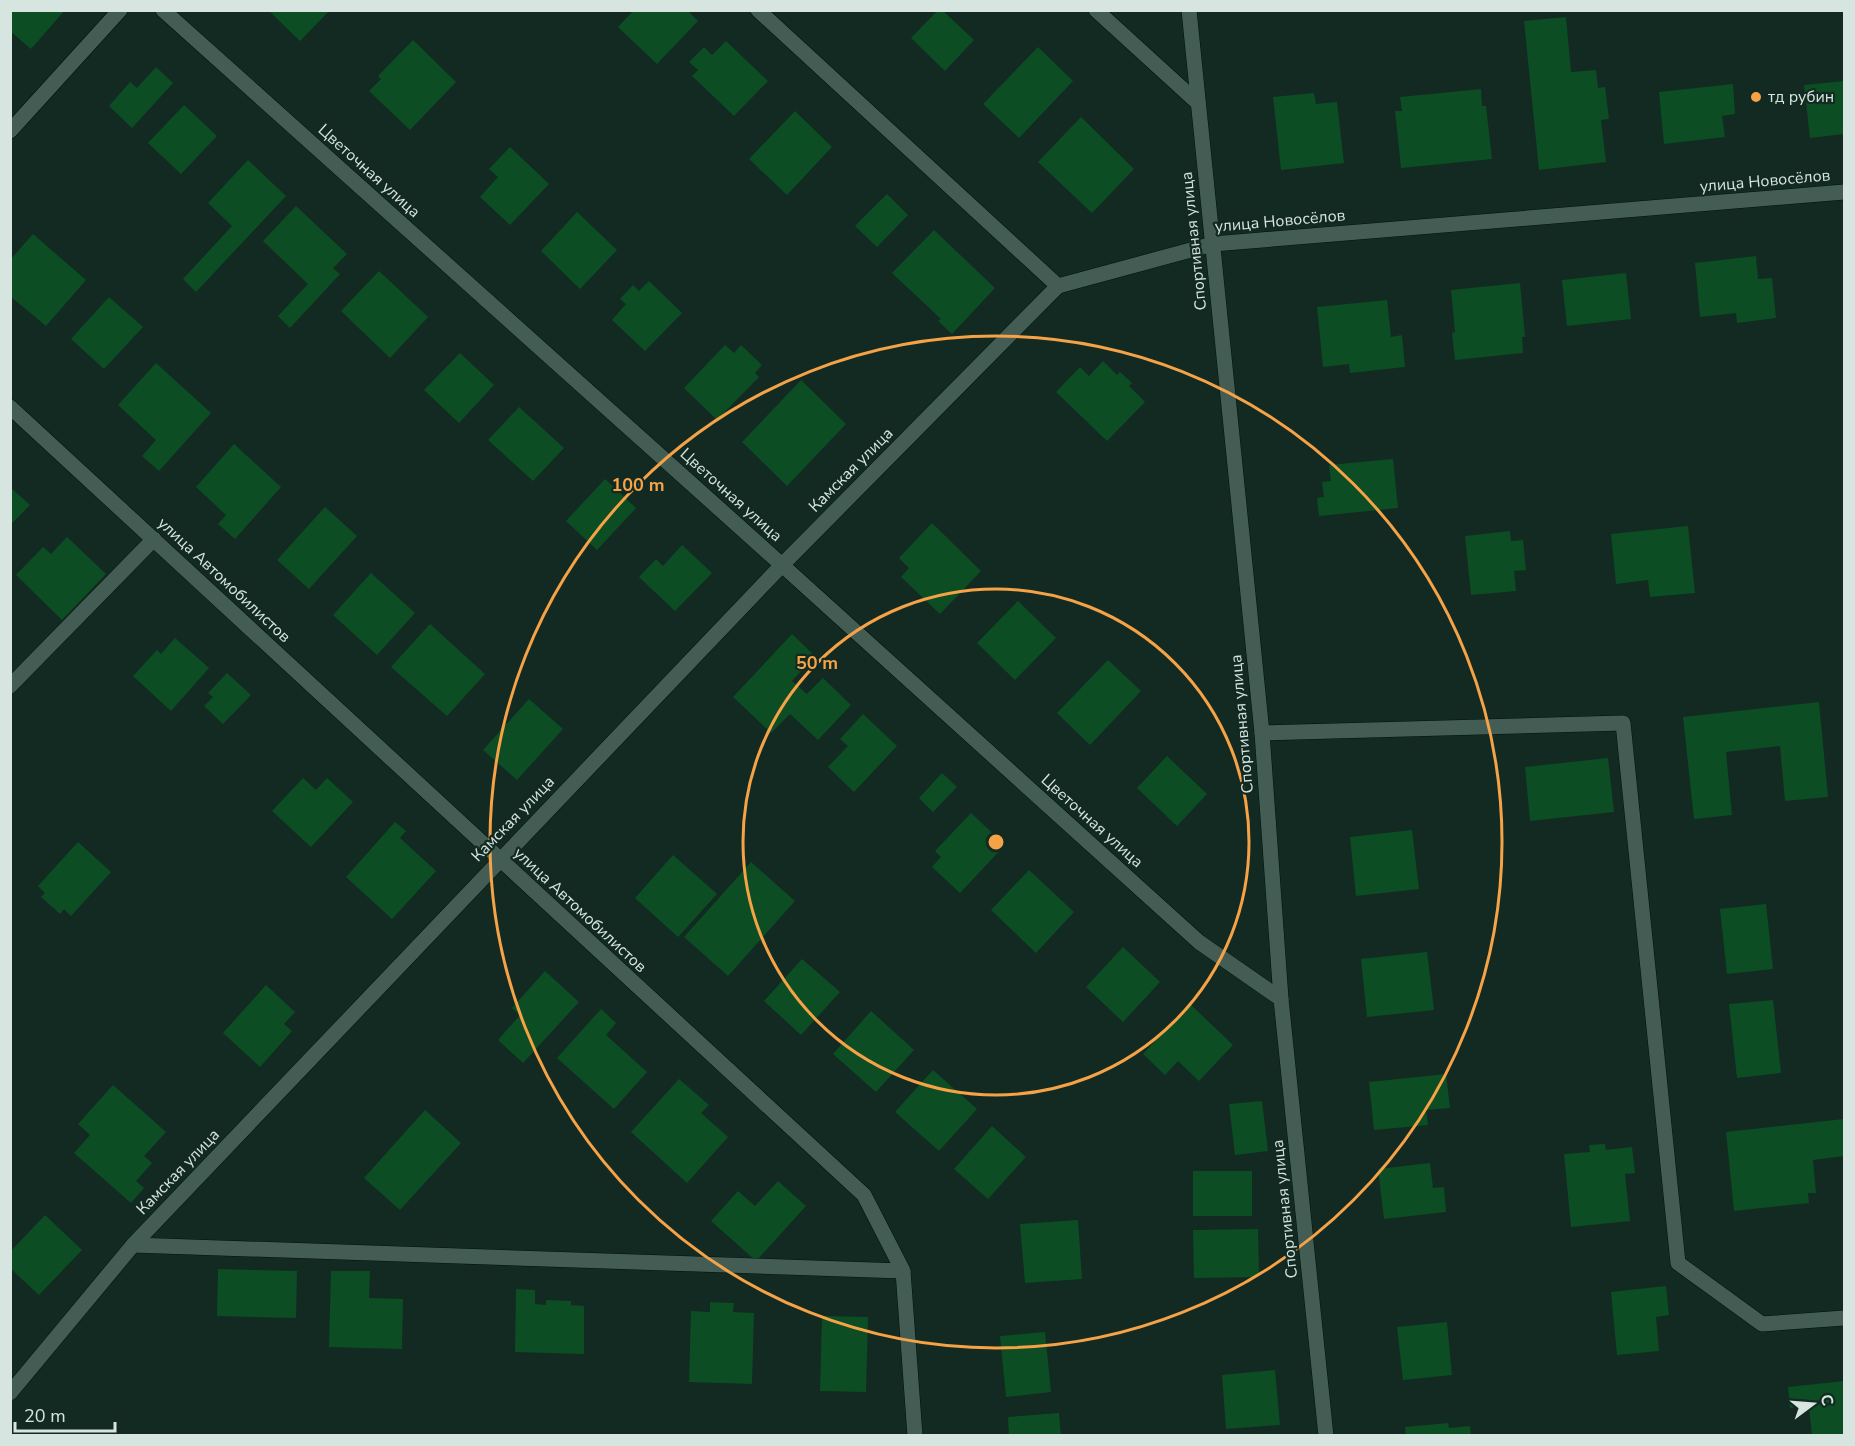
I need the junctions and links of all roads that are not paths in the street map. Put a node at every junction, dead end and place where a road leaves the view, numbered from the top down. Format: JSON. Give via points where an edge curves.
{"nodes":[{"id":1,"x":120,"y":10,"type":"edge"},
{"id":2,"x":163,"y":10,"type":"edge"},
{"id":3,"x":758,"y":10,"type":"edge"},
{"id":4,"x":1096,"y":10,"type":"edge"},
{"id":5,"x":1189,"y":10,"type":"edge"},
{"id":6,"x":1198,"y":103,"type":"junction"},
{"id":7,"x":10,"y":131,"type":"edge"},
{"id":8,"x":1845,"y":192,"type":"edge"},
{"id":9,"x":1213,"y":244,"type":"junction"},
{"id":10,"x":1058,"y":286,"type":"junction"},
{"id":11,"x":10,"y":407,"type":"edge"},
{"id":12,"x":154,"y":539,"type":"junction"},
{"id":13,"x":782,"y":565,"type":"junction"},
{"id":14,"x":10,"y":687,"type":"edge"},
{"id":15,"x":1262,"y":733,"type":"junction"},
{"id":16,"x":499,"y":860,"type":"junction"},
{"id":17,"x":1281,"y":999,"type":"junction"},
{"id":18,"x":133,"y":1245,"type":"junction"},
{"id":19,"x":903,"y":1271,"type":"junction"},
{"id":20,"x":1845,"y":1318,"type":"edge"},
{"id":21,"x":10,"y":1393,"type":"edge"},
{"id":22,"x":915,"y":1436,"type":"edge"},
{"id":23,"x":1326,"y":1436,"type":"edge"}],
"edges":[{"from":1,"to":7,"type":"street"},
{"from":2,"to":13,"type":"street","name":"Цветочная улица"},
{"from":3,"to":10,"type":"street"},
{"from":4,"to":6,"type":"street"},
{"from":5,"to":6,"type":"street","name":"Спортивная улица"},
{"from":6,"to":9,"type":"street","name":"Спортивная улица"},
{"from":8,"to":9,"type":"street","name":"улица Новосёлов"},
{"from":9,"to":10,"type":"street","name":"улица Новосёлов"},
{"from":9,"to":15,"type":"street","name":"Спортивная улица"},
{"from":10,"to":13,"type":"street","name":"Камская улица"},
{"from":11,"to":12,"type":"street","name":"улица Автомобилистов"},
{"from":12,"to":14,"type":"street"},
{"from":12,"to":16,"type":"street","name":"улица Автомобилистов"},
{"from":13,"to":16,"type":"street","name":"Камская улица"},
{"from":13,"to":17,"type":"street","name":"Цветочная улица","via":[[1199,942]]},
{"from":15,"to":17,"type":"street","name":"Спортивная улица"},
{"from":15,"to":20,"type":"street","via":[[1623,723],[1678,1263],[1762,1324]]},
{"from":16,"to":18,"type":"street","name":"Камская улица"},
{"from":16,"to":19,"type":"street","name":"улица Автомобилистов","via":[[864,1195]]},
{"from":17,"to":23,"type":"street","name":"Спортивная улица"},
{"from":18,"to":19,"type":"street"},
{"from":18,"to":21,"type":"street","name":"Камская улица"},
{"from":19,"to":22,"type":"street","name":"улица Автомобилистов"}]}
